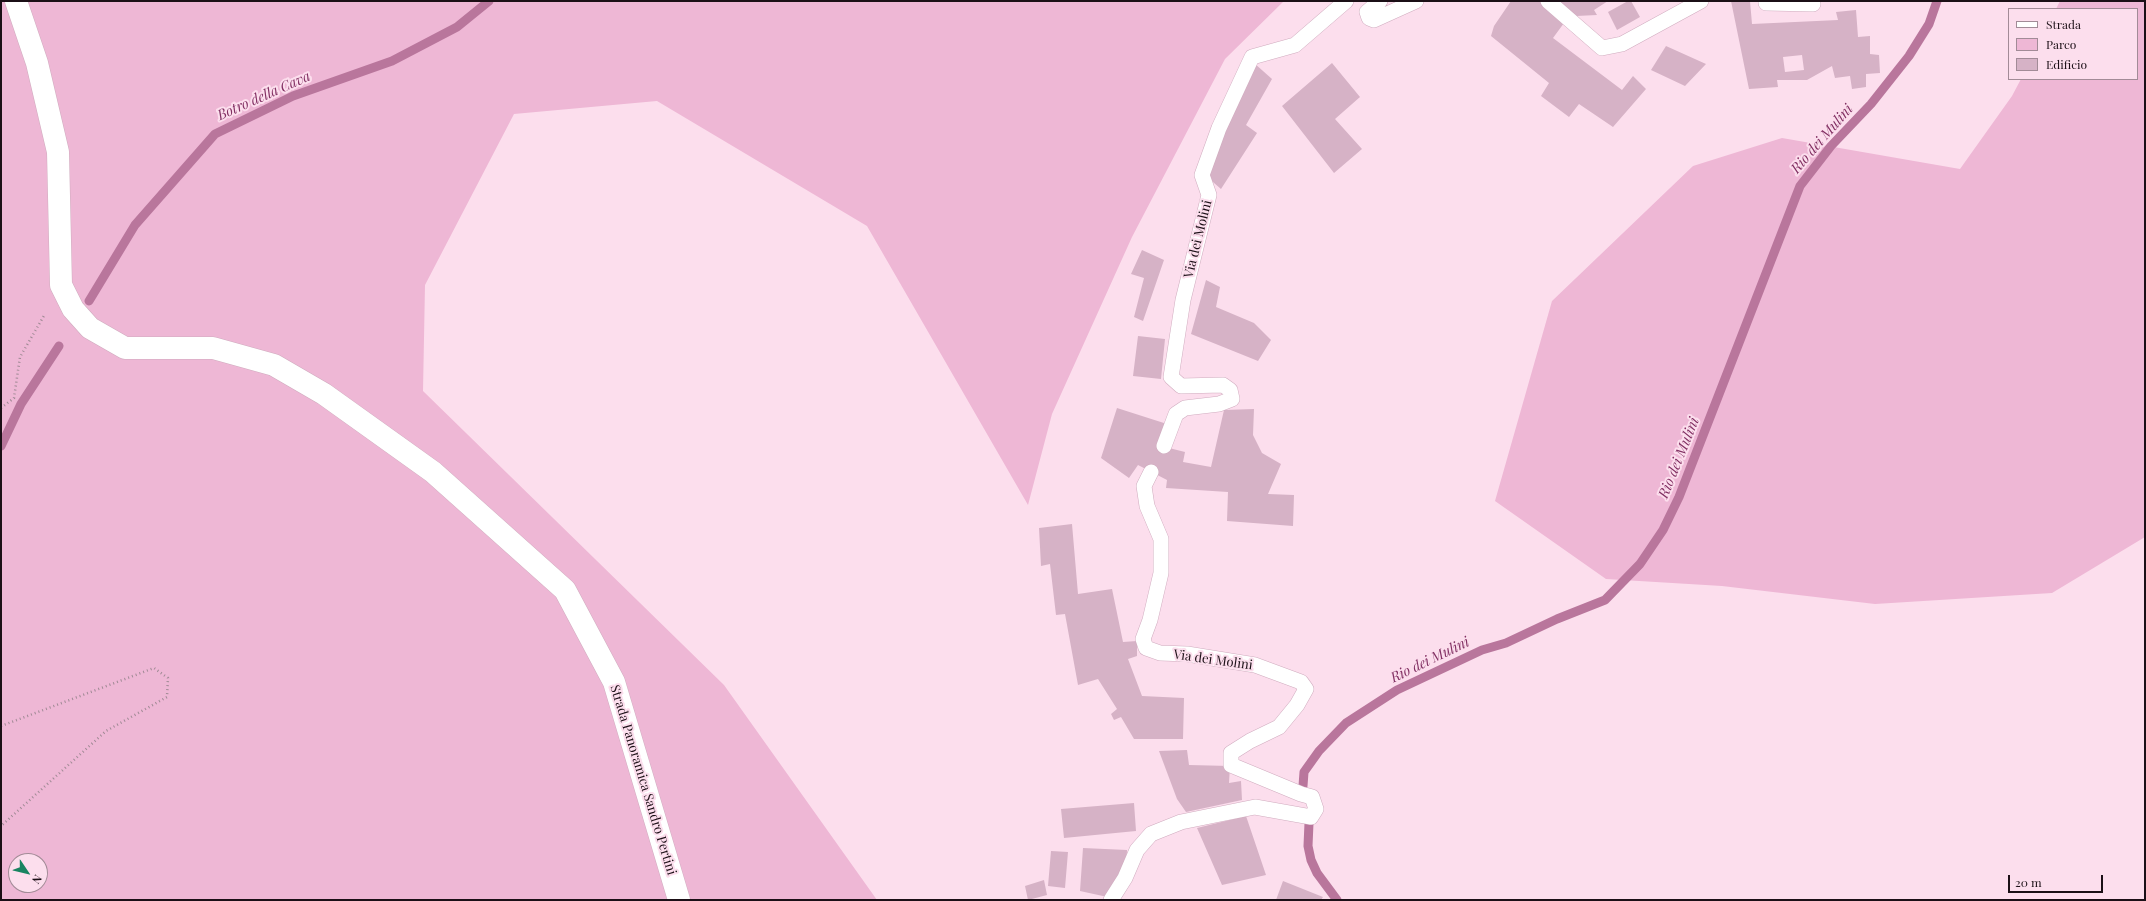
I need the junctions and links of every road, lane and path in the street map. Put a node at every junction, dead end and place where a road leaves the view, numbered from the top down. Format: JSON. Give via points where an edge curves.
{"nodes":[{"id":1,"x":16,"y":1,"type":"edge"},
{"id":2,"x":1346,"y":1,"type":"edge"},
{"id":3,"x":1380,"y":1,"type":"edge"},
{"id":4,"x":1416,"y":1,"type":"edge"},
{"id":5,"x":1548,"y":1,"type":"edge"},
{"id":6,"x":1701,"y":1,"type":"edge"},
{"id":7,"x":1766,"y":1,"type":"edge"},
{"id":8,"x":1813,"y":4,"type":"dead end"},
{"id":9,"x":61,"y":285,"type":"junction"},
{"id":10,"x":1,"y":408,"type":"edge"},
{"id":11,"x":1164,"y":446,"type":"dead end"},
{"id":12,"x":1151,"y":472,"type":"dead end"},
{"id":13,"x":1,"y":726,"type":"edge"},
{"id":14,"x":1,"y":826,"type":"edge"},
{"id":15,"x":678,"y":900,"type":"edge"},
{"id":16,"x":1111,"y":900,"type":"edge"}],
"edges":[{"from":1,"to":9,"type":"street","name":"Strada Panoramica Sandro Pertini","via":[[37,63],[58,152]]},
{"from":2,"to":11,"type":"lane","name":"Via dei Molini","via":[[1295,45],[1252,57],[1219,128],[1202,175],[1209,195],[1183,300],[1171,377],[1181,386],[1223,385],[1230,390],[1232,399],[1219,404],[1185,408],[1176,414]]},
{"from":3,"to":4,"type":"lane","via":[[1367,12],[1369,18],[1374,20]]},
{"from":5,"to":6,"type":"lane","via":[[1602,48],[1622,44]]},
{"from":7,"to":8,"type":"lane"},
{"from":9,"to":10,"type":"path","via":[[20,358],[14,398]]},
{"from":9,"to":15,"type":"street","name":"Strada Panoramica Sandro Pertini","via":[[73,309],[90,328],[125,348],[213,348],[274,365],[324,394],[433,472],[565,590],[614,682]]},
{"from":12,"to":16,"type":"lane","name":"Via dei Molini","via":[[1144,486],[1146,506],[1161,539],[1161,573],[1144,639],[1146,648],[1160,653],[1224,659],[1255,665],[1301,682],[1306,689],[1279,727],[1231,753],[1231,765],[1312,797],[1316,809],[1311,817],[1255,807],[1181,822],[1151,834],[1137,850],[1125,878]]},
{"from":13,"to":14,"type":"path","via":[[154,668],[168,678],[167,697],[106,731]]}]}
